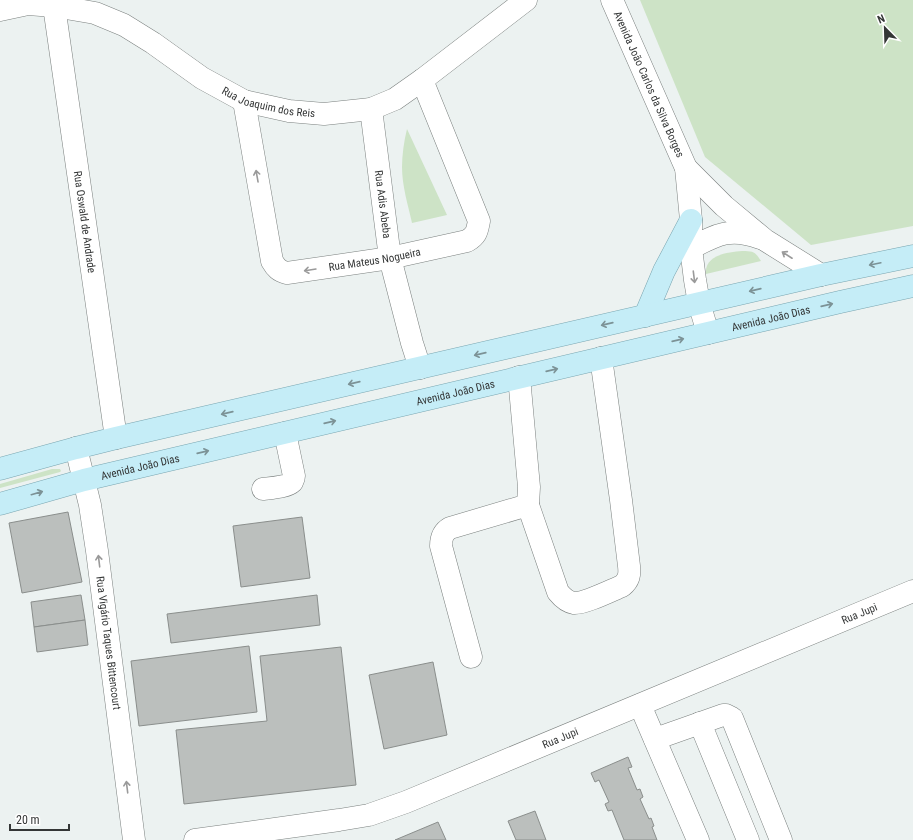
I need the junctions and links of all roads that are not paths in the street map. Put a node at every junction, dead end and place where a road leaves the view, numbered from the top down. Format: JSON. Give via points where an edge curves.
{"nodes":[{"id":1,"x":526,"y":0,"type":"edge"},
{"id":2,"x":612,"y":0,"type":"edge"},
{"id":3,"x":28,"y":2,"type":"edge"},
{"id":4,"x":54,"y":6,"type":"junction"},
{"id":5,"x":0,"y":10,"type":"edge"},
{"id":6,"x":422,"y":80,"type":"junction"},
{"id":7,"x":244,"y":101,"type":"junction"},
{"id":8,"x":371,"y":108,"type":"junction"},
{"id":9,"x":686,"y":168,"type":"junction"},
{"id":10,"x":691,"y":220,"type":"junction"},
{"id":11,"x":765,"y":240,"type":"junction"},
{"id":12,"x":691,"y":248,"type":"junction"},
{"id":13,"x":913,"y":256,"type":"edge"},
{"id":14,"x":390,"y":258,"type":"junction"},
{"id":15,"x":820,"y":275,"type":"junction"},
{"id":16,"x":913,"y":286,"type":"edge"},
{"id":17,"x":699,"y":303,"type":"junction"},
{"id":18,"x":645,"y":316,"type":"junction"},
{"id":19,"x":708,"y":333,"type":"junction"},
{"id":20,"x":601,"y":358,"type":"junction"},
{"id":21,"x":420,"y":368,"type":"junction"},
{"id":22,"x":519,"y":377,"type":"junction"},
{"id":23,"x":285,"y":432,"type":"junction"},
{"id":24,"x":116,"y":438,"type":"junction"},
{"id":25,"x":76,"y":448,"type":"junction"},
{"id":26,"x":0,"y":469,"type":"edge"},
{"id":27,"x":84,"y":480,"type":"junction"},
{"id":28,"x":263,"y":489,"type":"dead end"},
{"id":29,"x":0,"y":504,"type":"edge"},
{"id":30,"x":528,"y":505,"type":"junction"},
{"id":31,"x":913,"y":591,"type":"edge"},
{"id":32,"x":471,"y":657,"type":"dead end"},
{"id":33,"x":640,"y":705,"type":"junction"},
{"id":34,"x":700,"y":723,"type":"junction"},
{"id":35,"x":655,"y":739,"type":"junction"},
{"id":36,"x":134,"y":840,"type":"edge"},
{"id":37,"x":195,"y":840,"type":"edge"},
{"id":38,"x":698,"y":840,"type":"edge"},
{"id":39,"x":748,"y":840,"type":"edge"},
{"id":40,"x":781,"y":840,"type":"edge"}],
"edges":[{"from":1,"to":6,"type":"street","name":"Rua Joaquim dos Reis"},
{"from":2,"to":9,"type":"street","name":"Avenida João Carlos da Silva Borges"},
{"from":3,"to":4,"type":"street","name":"Rua Joaquim dos Reis"},
{"from":3,"to":5,"type":"street","name":"Rua Joaquim dos Reis"},
{"from":4,"to":7,"type":"street","name":"Rua Joaquim dos Reis","via":[[95,13],[124,25],[202,78]]},
{"from":4,"to":24,"type":"street","name":"Rua Oswald de Andrade"},
{"from":6,"to":8,"type":"street","name":"Rua Joaquim dos Reis","via":[[395,99]]},
{"from":6,"to":14,"type":"street","name":"Rua Mateus Nogueira","via":[[479,220],[474,237],[467,241]]},
{"from":7,"to":8,"type":"street","name":"Rua Joaquim dos Reis","via":[[289,111],[324,114]]},
{"from":14,"to":7,"type":"street","name":"Rua Mateus Nogueira","one_way":true,"via":[[287,273],[276,268],[272,261]]},
{"from":8,"to":14,"type":"street","name":"Rua Adis Abeba"},
{"from":9,"to":10,"type":"street","name":"Avenida João Carlos da Silva Borges"},
{"from":9,"to":11,"type":"street","name":"Avenida João Carlos da Silva Borges","via":[[724,206]]},
{"from":10,"to":12,"type":"street","name":"Avenida João Carlos da Silva Borges"},
{"from":10,"to":18,"type":"main road","via":[[664,271]]},
{"from":11,"to":12,"type":"street","via":[[734,232],[720,234]]},
{"from":15,"to":11,"type":"street","name":"Avenida João Carlos da Silva Borges","one_way":true},
{"from":12,"to":17,"type":"street","name":"Avenida João Carlos da Silva Borges","one_way":true},
{"from":13,"to":15,"type":"main road","one_way":true},
{"from":14,"to":21,"type":"street","name":"Rua Adis Abeba"},
{"from":15,"to":17,"type":"main road","one_way":true},
{"from":19,"to":16,"type":"main road","name":"Avenida João Dias","one_way":true},
{"from":17,"to":18,"type":"main road"},
{"from":17,"to":19,"type":"street","name":"Avenida João Carlos da Silva Borges"},
{"from":18,"to":21,"type":"main road","one_way":true},
{"from":20,"to":19,"type":"main road","name":"Avenida João Dias","one_way":true},
{"from":22,"to":20,"type":"main road","name":"Avenida João Dias","one_way":true},
{"from":20,"to":30,"type":"street","via":[[630,573],[626,582],[582,602],[574,603],[561,597]]},
{"from":21,"to":24,"type":"main road","one_way":true},
{"from":23,"to":22,"type":"main road","name":"Avenida João Dias","one_way":true},
{"from":22,"to":30,"type":"street","via":[[529,487]]},
{"from":27,"to":23,"type":"main road","name":"Avenida João Dias","one_way":true},
{"from":23,"to":28,"type":"street","via":[[294,479],[287,485]]},
{"from":24,"to":25,"type":"main road"},
{"from":25,"to":26,"type":"main road"},
{"from":25,"to":27,"type":"street","name":"Rua Vigário Taques Bittencourt"},
{"from":29,"to":27,"type":"main road","name":"Avenida João Dias","one_way":true},
{"from":36,"to":27,"type":"street","name":"Rua Vigário Taques Bittencourt","one_way":true,"via":[[97,551]]},
{"from":30,"to":32,"type":"street","via":[[450,528],[443,535],[441,546]]},
{"from":31,"to":33,"type":"street","name":"Rua Jupi"},
{"from":33,"to":35,"type":"street"},
{"from":33,"to":37,"type":"street","name":"Rua Jupi","via":[[369,815]]},
{"from":34,"to":35,"type":"street"},
{"from":34,"to":39,"type":"street"},
{"from":34,"to":40,"type":"street","via":[[726,715],[734,720]]},
{"from":35,"to":38,"type":"street"}]}
